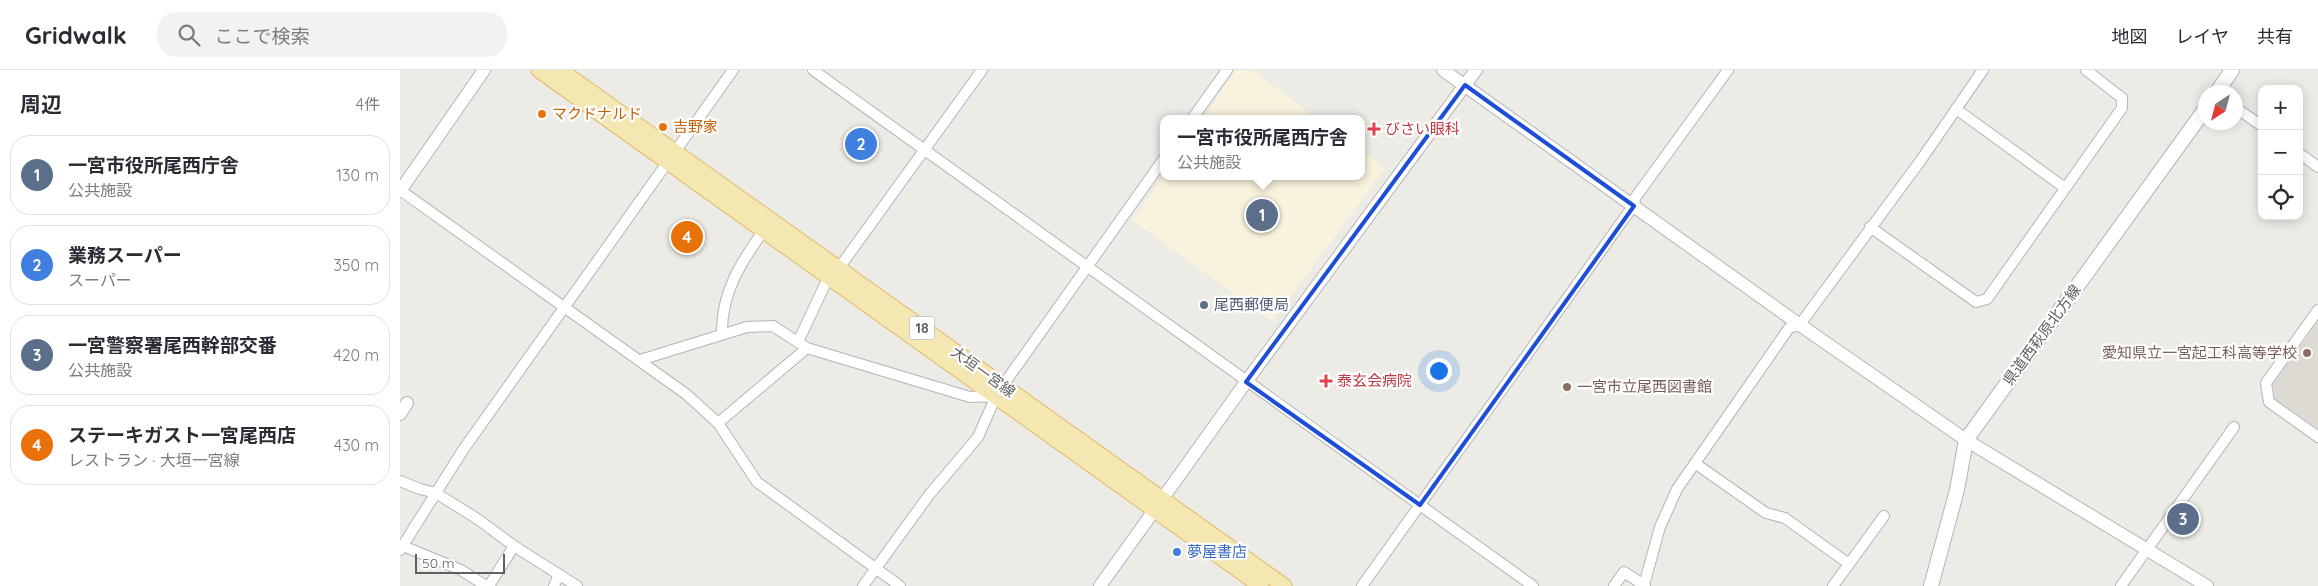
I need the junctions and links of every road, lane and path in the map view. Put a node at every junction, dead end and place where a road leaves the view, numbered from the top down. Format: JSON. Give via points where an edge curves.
{"nodes":[{"id":1,"x":484,"y":70,"type":"edge"},
{"id":2,"x":539,"y":70,"type":"edge"},
{"id":3,"x":560,"y":70,"type":"edge"},
{"id":4,"x":733,"y":70,"type":"edge"},
{"id":5,"x":813,"y":70,"type":"edge"},
{"id":6,"x":982,"y":70,"type":"edge"},
{"id":7,"x":1227,"y":70,"type":"edge"},
{"id":8,"x":1443,"y":70,"type":"edge"},
{"id":9,"x":1476,"y":70,"type":"edge"},
{"id":10,"x":1728,"y":70,"type":"edge"},
{"id":11,"x":1983,"y":70,"type":"edge"},
{"id":12,"x":2086,"y":70,"type":"edge"},
{"id":13,"x":2232,"y":70,"type":"edge"},
{"id":14,"x":1465,"y":85,"type":"junction"},
{"id":15,"x":2222,"y":85,"type":"edge"},
{"id":16,"x":1956,"y":109,"type":"junction"},
{"id":17,"x":2243,"y":113,"type":"edge"},
{"id":18,"x":1195,"y":115,"type":"edge"},
{"id":19,"x":2198,"y":119,"type":"edge"},
{"id":20,"x":2258,"y":123,"type":"edge"},
{"id":21,"x":925,"y":149,"type":"junction"},
{"id":22,"x":2303,"y":156,"type":"edge"},
{"id":23,"x":671,"y":157,"type":"junction"},
{"id":24,"x":1160,"y":164,"type":"edge"},
{"id":25,"x":2318,"y":167,"type":"edge"},
{"id":26,"x":2065,"y":188,"type":"junction"},
{"id":27,"x":400,"y":191,"type":"edge"},
{"id":28,"x":1634,"y":206,"type":"junction"},
{"id":29,"x":1870,"y":227,"type":"junction"},
{"id":30,"x":764,"y":230,"type":"junction"},
{"id":31,"x":1087,"y":267,"type":"junction"},
{"id":32,"x":834,"y":272,"type":"junction"},
{"id":33,"x":565,"y":307,"type":"junction"},
{"id":34,"x":2318,"y":310,"type":"edge"},
{"id":35,"x":1800,"y":325,"type":"junction"},
{"id":36,"x":722,"y":334,"type":"junction"},
{"id":37,"x":802,"y":345,"type":"junction"},
{"id":38,"x":640,"y":360,"type":"junction"},
{"id":39,"x":1246,"y":382,"type":"junction"},
{"id":40,"x":999,"y":391,"type":"junction"},
{"id":41,"x":718,"y":423,"type":"junction"},
{"id":42,"x":2234,"y":427,"type":"dead end"},
{"id":43,"x":2318,"y":436,"type":"edge"},
{"id":44,"x":1966,"y":440,"type":"junction"},
{"id":45,"x":1696,"y":464,"type":"junction"},
{"id":46,"x":400,"y":481,"type":"edge"},
{"id":47,"x":436,"y":492,"type":"junction"},
{"id":48,"x":1158,"y":503,"type":"junction"},
{"id":49,"x":1420,"y":505,"type":"junction"},
{"id":50,"x":1884,"y":516,"type":"dead end"},
{"id":51,"x":514,"y":546,"type":"junction"},
{"id":52,"x":402,"y":548,"type":"edge"},
{"id":53,"x":2147,"y":550,"type":"junction"},
{"id":54,"x":1849,"y":564,"type":"junction"},
{"id":55,"x":876,"y":569,"type":"junction"},
{"id":56,"x":559,"y":574,"type":"junction"},
{"id":57,"x":487,"y":586,"type":"edge"},
{"id":58,"x":554,"y":586,"type":"edge"},
{"id":59,"x":577,"y":586,"type":"edge"},
{"id":60,"x":864,"y":586,"type":"edge"},
{"id":61,"x":900,"y":586,"type":"edge"},
{"id":62,"x":1100,"y":586,"type":"edge"},
{"id":63,"x":1261,"y":586,"type":"edge"},
{"id":64,"x":1284,"y":586,"type":"edge"},
{"id":65,"x":1362,"y":586,"type":"edge"},
{"id":66,"x":1533,"y":586,"type":"edge"},
{"id":67,"x":1614,"y":586,"type":"edge"},
{"id":68,"x":1644,"y":586,"type":"edge"},
{"id":69,"x":1833,"y":586,"type":"edge"},
{"id":70,"x":1931,"y":586,"type":"edge"},
{"id":71,"x":2121,"y":586,"type":"edge"},
{"id":72,"x":2206,"y":586,"type":"edge"}],
"edges":[{"from":1,"to":27,"type":"street"},
{"from":2,"to":23,"type":"main road","name":"大垣一宮線","number":"18"},
{"from":3,"to":23,"type":"main road","name":"大垣一宮線","number":"18"},
{"from":4,"to":23,"type":"street"},
{"from":5,"to":21,"type":"street"},
{"from":6,"to":21,"type":"street"},
{"from":7,"to":18,"type":"street"},
{"from":8,"to":14,"type":"street"},
{"from":9,"to":14,"type":"street"},
{"from":10,"to":28,"type":"street","via":[[1635,198]]},
{"from":11,"to":16,"type":"street"},
{"from":12,"to":26,"type":"street","via":[[2122,98],[2122,108]]},
{"from":13,"to":15,"type":"main road"},
{"from":14,"to":28,"type":"street"},
{"from":14,"to":39,"type":"street"},
{"from":16,"to":26,"type":"street"},
{"from":16,"to":29,"type":"street"},
{"from":17,"to":20,"type":"street"},
{"from":19,"to":44,"type":"main road","name":"県道西萩原北方線"},
{"from":21,"to":31,"type":"street"},
{"from":21,"to":32,"type":"street"},
{"from":22,"to":25,"type":"street"},
{"from":23,"to":30,"type":"main road","name":"大垣一宮線","number":"18"},
{"from":23,"to":32,"type":"main road","name":"大垣一宮線","number":"18"},
{"from":23,"to":33,"type":"street"},
{"from":24,"to":31,"type":"street"},
{"from":26,"to":29,"type":"street","via":[[1987,299],[1976,302]]},
{"from":27,"to":33,"type":"street"},
{"from":28,"to":35,"type":"street"},
{"from":28,"to":49,"type":"street"},
{"from":29,"to":35,"type":"street"},
{"from":30,"to":32,"type":"main road","name":"大垣一宮線","number":"18"},
{"from":30,"to":36,"type":"street","via":[[743,259],[728,291],[721,316]]},
{"from":31,"to":39,"type":"street"},
{"from":31,"to":40,"type":"street"},
{"from":32,"to":37,"type":"street"},
{"from":32,"to":40,"type":"main road","name":"大垣一宮線","number":"18"},
{"from":33,"to":38,"type":"street"},
{"from":33,"to":47,"type":"street"},
{"from":34,"to":43,"type":"street","via":[[2266,382],[2269,402]]},
{"from":35,"to":44,"type":"street"},
{"from":35,"to":45,"type":"street","via":[[1788,328]]},
{"from":36,"to":37,"type":"street","via":[[747,327],[773,326]]},
{"from":36,"to":38,"type":"street"},
{"from":37,"to":40,"type":"street","via":[[970,397]]},
{"from":37,"to":41,"type":"street"},
{"from":38,"to":41,"type":"street"},
{"from":39,"to":48,"type":"street"},
{"from":39,"to":49,"type":"street"},
{"from":40,"to":48,"type":"main road","name":"大垣一宮線","number":"18"},
{"from":40,"to":55,"type":"street","via":[[978,437],[929,495]]},
{"from":41,"to":55,"type":"street","via":[[757,482]]},
{"from":42,"to":53,"type":"street"},
{"from":44,"to":53,"type":"street"},
{"from":44,"to":70,"type":"main road","name":"県道西萩原北方線","via":[[1957,490]]},
{"from":45,"to":54,"type":"street","via":[[1766,513],[1785,518]]},
{"from":45,"to":68,"type":"street","via":[[1669,505]]},
{"from":46,"to":47,"type":"street","via":[[420,490]]},
{"from":47,"to":51,"type":"street"},
{"from":47,"to":52,"type":"street"},
{"from":48,"to":62,"type":"street"},
{"from":48,"to":63,"type":"main road","name":"大垣一宮線","number":"18"},
{"from":48,"to":64,"type":"main road","name":"大垣一宮線","number":"18"},
{"from":49,"to":65,"type":"street"},
{"from":49,"to":66,"type":"street"},
{"from":50,"to":54,"type":"street"},
{"from":51,"to":56,"type":"street"},
{"from":51,"to":57,"type":"street"},
{"from":52,"to":57,"type":"street","via":[[461,570]]},
{"from":53,"to":71,"type":"street"},
{"from":53,"to":72,"type":"street"},
{"from":54,"to":69,"type":"street"},
{"from":55,"to":60,"type":"street"},
{"from":55,"to":61,"type":"street"},
{"from":56,"to":58,"type":"street"},
{"from":56,"to":59,"type":"street"},
{"from":67,"to":68,"type":"street","via":[[1624,572]]}]}
